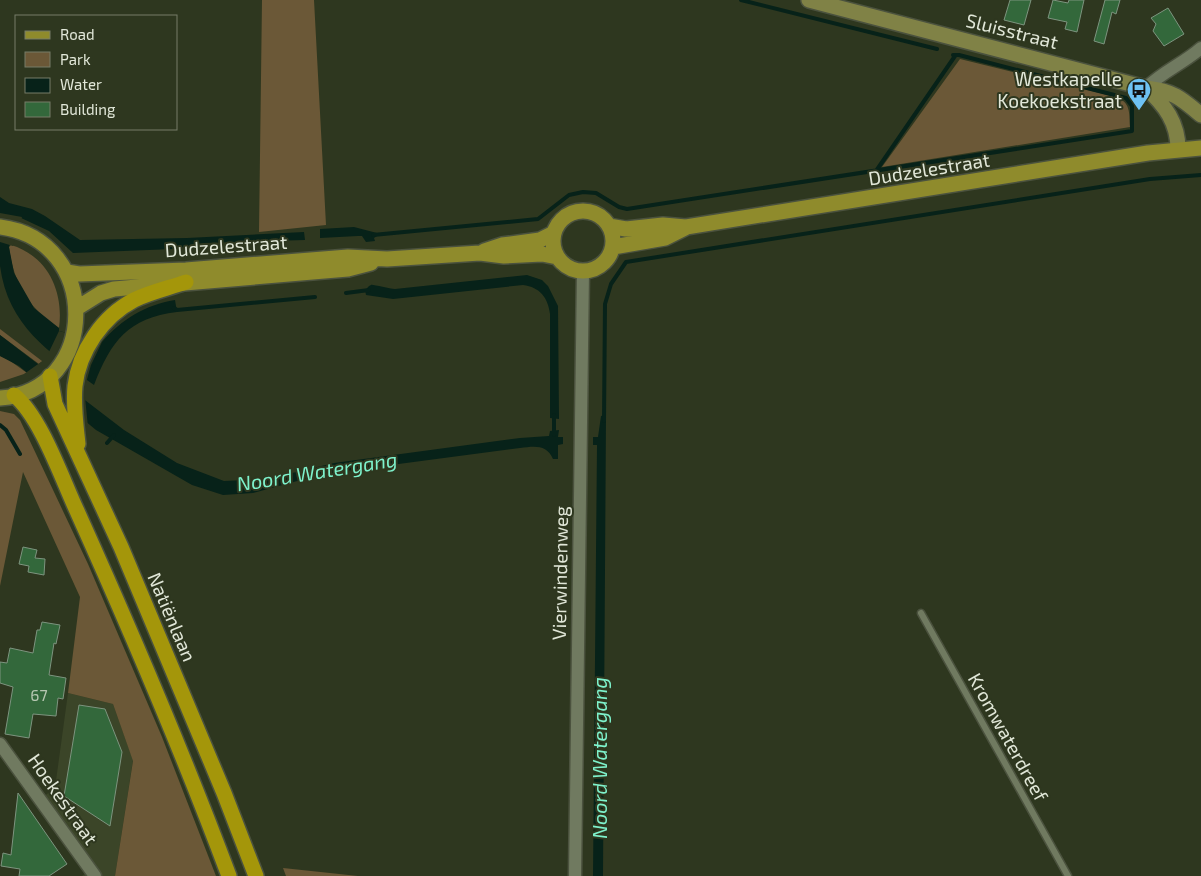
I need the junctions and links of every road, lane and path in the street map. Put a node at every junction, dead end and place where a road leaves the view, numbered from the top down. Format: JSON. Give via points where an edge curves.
{"nodes":[{"id":1,"x":809,"y":0,"type":"edge"},
{"id":2,"x":1201,"y":48,"type":"edge"},
{"id":3,"x":1146,"y":88,"type":"junction"},
{"id":4,"x":1201,"y":115,"type":"edge"},
{"id":5,"x":1201,"y":148,"type":"edge"},
{"id":6,"x":1178,"y":149,"type":"junction"},
{"id":7,"x":609,"y":226,"type":"junction"},
{"id":8,"x":0,"y":227,"type":"edge"},
{"id":9,"x":686,"y":227,"type":"junction"},
{"id":10,"x":554,"y":233,"type":"junction"},
{"id":11,"x":612,"y":247,"type":"junction"},
{"id":12,"x":480,"y":253,"type":"junction"},
{"id":13,"x":557,"y":257,"type":"junction"},
{"id":14,"x":387,"y":259,"type":"junction"},
{"id":15,"x":583,"y":271,"type":"junction"},
{"id":16,"x":67,"y":272,"type":"junction"},
{"id":17,"x":186,"y":282,"type":"junction"},
{"id":18,"x":77,"y":308,"type":"junction"},
{"id":19,"x":50,"y":376,"type":"junction"},
{"id":20,"x":7,"y":397,"type":"edge"},
{"id":21,"x":79,"y":456,"type":"junction"},
{"id":22,"x":921,"y":612,"type":"dead end"},
{"id":23,"x":0,"y":744,"type":"edge"},
{"id":24,"x":94,"y":876,"type":"edge"},
{"id":25,"x":229,"y":876,"type":"edge"},
{"id":26,"x":256,"y":876,"type":"edge"},
{"id":27,"x":575,"y":876,"type":"edge"},
{"id":28,"x":1068,"y":876,"type":"edge"}],
"edges":[{"from":1,"to":3,"type":"street","name":"Sluisstraat"},
{"from":2,"to":3,"type":"street"},
{"from":3,"to":4,"type":"street","name":"Sluisstraat","via":[[1166,90]]},
{"from":3,"to":6,"type":"street","via":[[1172,119]]},
{"from":5,"to":6,"type":"main road"},
{"from":6,"to":9,"type":"main road","name":"Dudzelestraat"},
{"from":7,"to":9,"type":"main road","name":"Dudzelestraat","via":[[626,230],[663,225]]},
{"from":7,"to":10,"type":"main road","via":[[596,214],[579,211],[568,215]]},
{"from":7,"to":11,"type":"main road"},
{"from":8,"to":16,"type":"main road","via":[[39,241]]},
{"from":9,"to":11,"type":"main road","name":"Dudzelestraat","via":[[664,238]]},
{"from":10,"to":12,"type":"main road","name":"Dudzelestraat","via":[[540,240],[502,245]]},
{"from":10,"to":13,"type":"main road"},
{"from":11,"to":15,"type":"main road","via":[[602,264]]},
{"from":12,"to":13,"type":"main road","name":"Dudzelestraat"},
{"from":12,"to":14,"type":"main road","name":"Dudzelestraat"},
{"from":13,"to":15,"type":"main road","via":[[573,269]]},
{"from":14,"to":16,"type":"main road","name":"Dudzelestraat","via":[[348,257],[186,270]]},
{"from":14,"to":17,"type":"main road","name":"Dudzelestraat","via":[[348,269]]},
{"from":15,"to":27,"type":"street","name":"Vierwindenweg"},
{"from":16,"to":18,"type":"main road"},
{"from":17,"to":18,"type":"main road","name":"Dudzelestraat","via":[[101,292]]},
{"from":17,"to":21,"type":"highway","via":[[134,300],[117,311],[92,339],[83,356],[75,386]]},
{"from":18,"to":19,"type":"main road","via":[[74,335]]},
{"from":19,"to":20,"type":"main road","via":[[35,387]]},
{"from":19,"to":21,"type":"highway","name":"Natiënlaan","via":[[55,404]]},
{"from":20,"to":25,"type":"highway","via":[[32,415],[173,733]]},
{"from":21,"to":26,"type":"highway","name":"Natiënlaan","via":[[121,547]]},
{"from":22,"to":28,"type":"lane","name":"Kromwaterdreef"},
{"from":23,"to":24,"type":"street","name":"Hoekestraat"}]}
